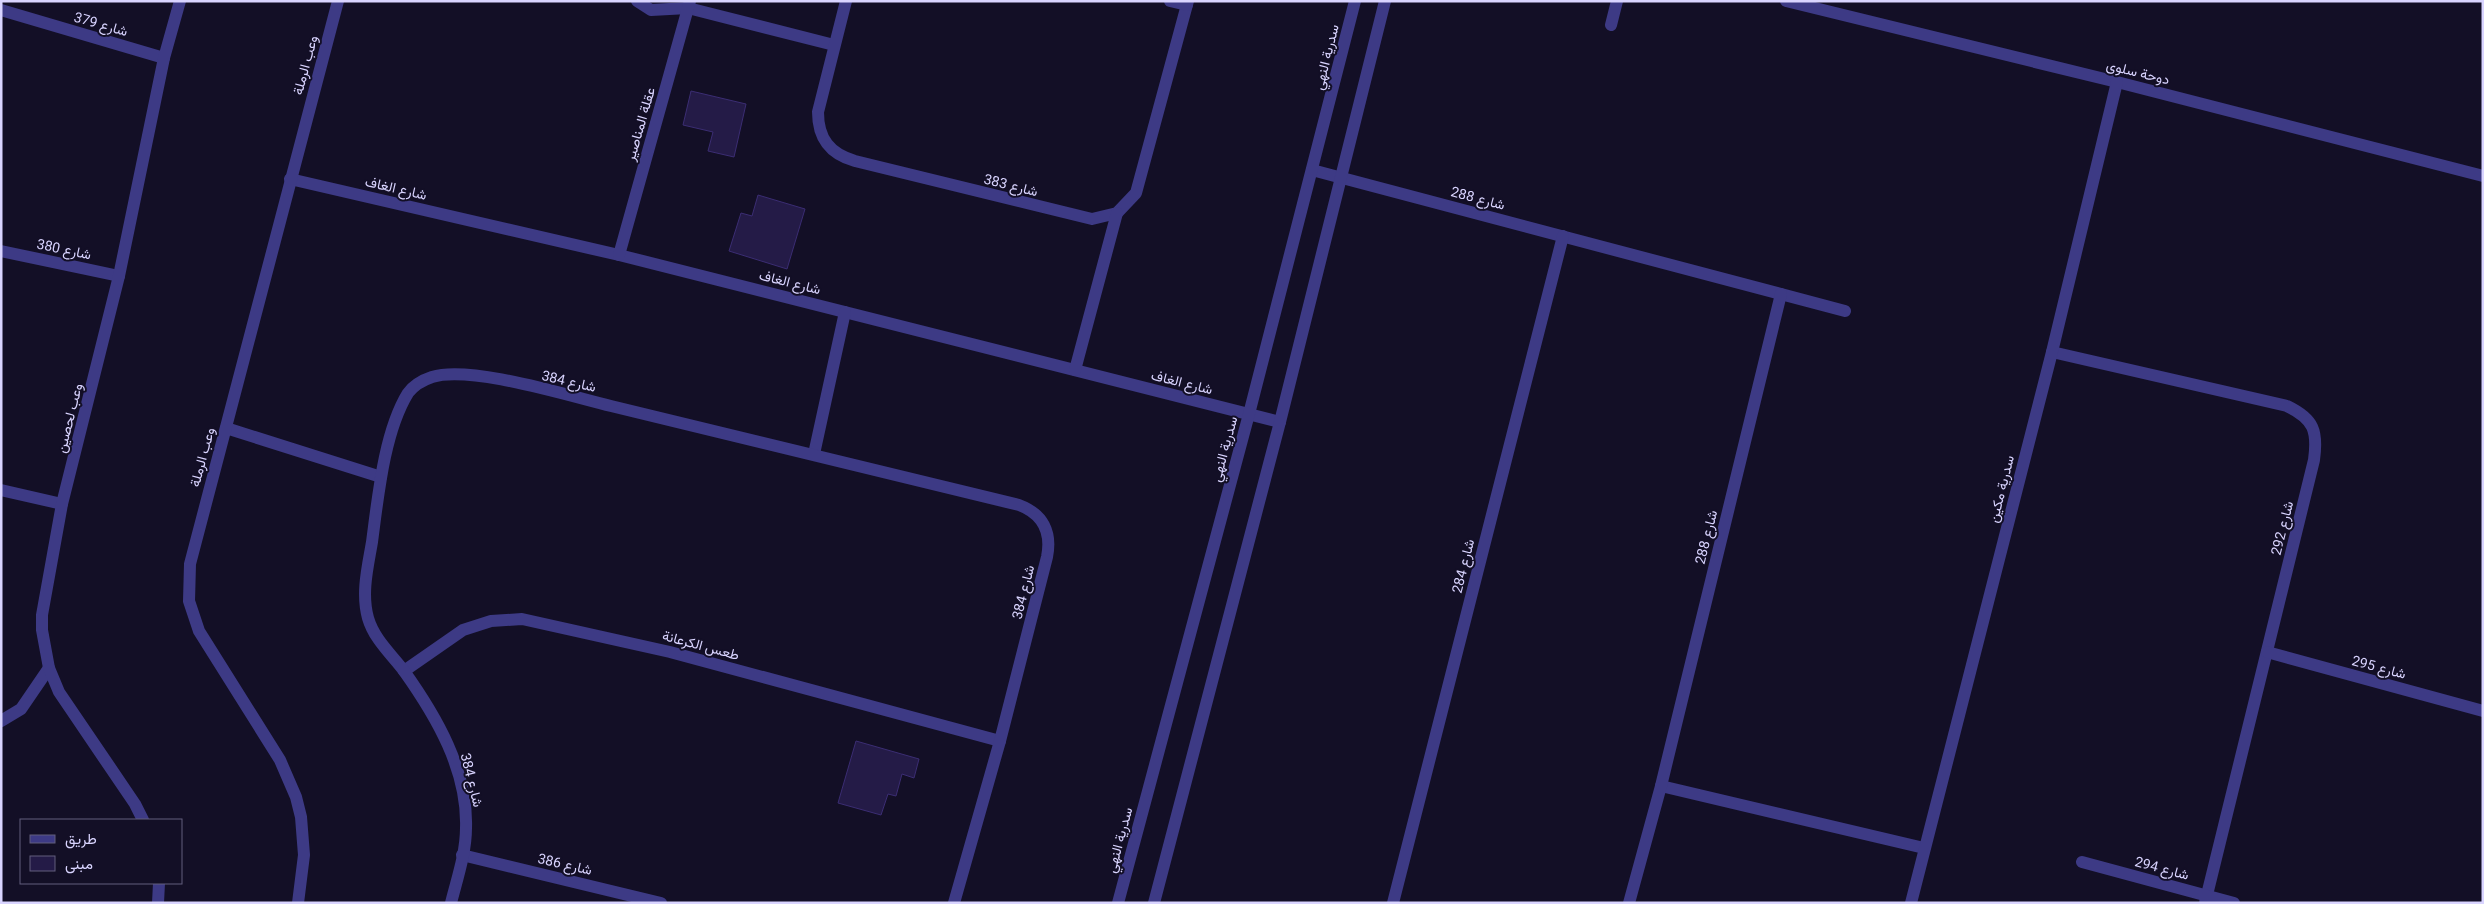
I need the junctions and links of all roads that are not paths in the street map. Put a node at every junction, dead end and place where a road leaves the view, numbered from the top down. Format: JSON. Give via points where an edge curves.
{"nodes":[{"id":1,"x":180,"y":1,"type":"edge"},
{"id":2,"x":338,"y":1,"type":"edge"},
{"id":3,"x":637,"y":1,"type":"edge"},
{"id":4,"x":846,"y":1,"type":"edge"},
{"id":5,"x":1170,"y":1,"type":"edge"},
{"id":6,"x":1355,"y":1,"type":"edge"},
{"id":7,"x":1386,"y":1,"type":"edge"},
{"id":8,"x":1617,"y":1,"type":"edge"},
{"id":9,"x":1786,"y":1,"type":"edge"},
{"id":10,"x":1842,"y":1,"type":"edge"},
{"id":11,"x":1187,"y":3,"type":"edge"},
{"id":12,"x":689,"y":5,"type":"edge"},
{"id":13,"x":1,"y":10,"type":"edge"},
{"id":14,"x":1839,"y":14,"type":"junction"},
{"id":15,"x":1611,"y":26,"type":"dead end"},
{"id":16,"x":834,"y":45,"type":"junction"},
{"id":17,"x":164,"y":58,"type":"junction"},
{"id":18,"x":2118,"y":82,"type":"junction"},
{"id":19,"x":1312,"y":170,"type":"junction"},
{"id":20,"x":2483,"y":176,"type":"edge"},
{"id":21,"x":1342,"y":178,"type":"junction"},
{"id":22,"x":290,"y":179,"type":"junction"},
{"id":23,"x":1117,"y":213,"type":"junction"},
{"id":24,"x":1562,"y":236,"type":"junction"},
{"id":25,"x":1,"y":251,"type":"edge"},
{"id":26,"x":619,"y":255,"type":"junction"},
{"id":27,"x":120,"y":276,"type":"junction"},
{"id":28,"x":1781,"y":294,"type":"junction"},
{"id":29,"x":1845,"y":311,"type":"dead end"},
{"id":30,"x":845,"y":312,"type":"junction"},
{"id":31,"x":2052,"y":352,"type":"junction"},
{"id":32,"x":1075,"y":370,"type":"junction"},
{"id":33,"x":1249,"y":414,"type":"junction"},
{"id":34,"x":1280,"y":422,"type":"junction"},
{"id":35,"x":226,"y":428,"type":"junction"},
{"id":36,"x":814,"y":454,"type":"junction"},
{"id":37,"x":381,"y":477,"type":"junction"},
{"id":38,"x":1,"y":490,"type":"edge"},
{"id":39,"x":62,"y":504,"type":"junction"},
{"id":40,"x":2267,"y":652,"type":"junction"},
{"id":41,"x":49,"y":668,"type":"junction"},
{"id":42,"x":404,"y":671,"type":"junction"},
{"id":43,"x":2483,"y":711,"type":"edge"},
{"id":44,"x":1,"y":721,"type":"edge"},
{"id":45,"x":1000,"y":741,"type":"junction"},
{"id":46,"x":1661,"y":786,"type":"junction"},
{"id":47,"x":142,"y":819,"type":"edge"},
{"id":48,"x":1924,"y":848,"type":"junction"},
{"id":49,"x":462,"y":855,"type":"junction"},
{"id":50,"x":2082,"y":862,"type":"dead end"},
{"id":51,"x":159,"y":884,"type":"edge"},
{"id":52,"x":2206,"y":899,"type":"edge"},
{"id":53,"x":158,"y":903,"type":"edge"},
{"id":54,"x":298,"y":903,"type":"edge"},
{"id":55,"x":450,"y":903,"type":"edge"},
{"id":56,"x":661,"y":903,"type":"edge"},
{"id":57,"x":954,"y":903,"type":"edge"},
{"id":58,"x":1118,"y":903,"type":"edge"},
{"id":59,"x":1154,"y":903,"type":"edge"},
{"id":60,"x":1393,"y":903,"type":"edge"},
{"id":61,"x":1629,"y":903,"type":"edge"},
{"id":62,"x":1911,"y":903,"type":"edge"},
{"id":63,"x":2234,"y":903,"type":"edge"}],
"edges":[{"from":1,"to":17,"type":"street","name":"وعب لحصين"},
{"from":2,"to":22,"type":"street","name":"وعب الرملة"},
{"from":3,"to":12,"type":"street","via":[[651,10]]},
{"from":4,"to":16,"type":"street","name":"شارع 383"},
{"from":5,"to":11,"type":"street"},
{"from":6,"to":19,"type":"street","name":"سدرية النهي"},
{"from":7,"to":21,"type":"street"},
{"from":8,"to":15,"type":"street"},
{"from":9,"to":14,"type":"street","name":"دوحة سلوى"},
{"from":10,"to":14,"type":"street"},
{"from":11,"to":23,"type":"street","via":[[1141,180],[1136,193]]},
{"from":12,"to":16,"type":"street"},
{"from":12,"to":26,"type":"street","name":"عقلة المناصير"},
{"from":13,"to":17,"type":"street","name":"شارع 379"},
{"from":14,"to":18,"type":"street","name":"دوحة سلوى"},
{"from":16,"to":23,"type":"street","name":"شارع 383","via":[[818,112],[818,126],[822,139],[842,158],[1080,217],[1092,219]]},
{"from":17,"to":27,"type":"street","name":"وعب لحصين"},
{"from":18,"to":20,"type":"street","name":"دوحة سلوى"},
{"from":18,"to":31,"type":"street","name":"سدرية مكين"},
{"from":19,"to":21,"type":"street","name":"شارع 288"},
{"from":19,"to":33,"type":"street","name":"سدرية النهي"},
{"from":21,"to":24,"type":"street","name":"شارع 288"},
{"from":21,"to":34,"type":"street"},
{"from":22,"to":26,"type":"street","name":"شارع الغاف"},
{"from":22,"to":35,"type":"street","name":"وعب الرملة"},
{"from":23,"to":32,"type":"street"},
{"from":24,"to":28,"type":"street","name":"شارع 288"},
{"from":24,"to":60,"type":"street","name":"شارع 284"},
{"from":25,"to":27,"type":"street","name":"شارع 380"},
{"from":26,"to":30,"type":"street","name":"شارع الغاف"},
{"from":27,"to":39,"type":"street","name":"وعب لحصين"},
{"from":28,"to":29,"type":"street","name":"شارع 288"},
{"from":28,"to":46,"type":"street","name":"شارع 288"},
{"from":30,"to":32,"type":"street","name":"شارع الغاف"},
{"from":30,"to":36,"type":"street"},
{"from":31,"to":40,"type":"street","name":"شارع 292","via":[[2287,406],[2300,412],[2311,423],[2316,440],[2314,460]]},
{"from":31,"to":48,"type":"street","name":"سدرية مكين"},
{"from":32,"to":33,"type":"street","name":"شارع الغاف"},
{"from":33,"to":34,"type":"street","name":"شارع الغاف"},
{"from":33,"to":58,"type":"street","name":"سدرية النهي"},
{"from":34,"to":59,"type":"street"},
{"from":35,"to":37,"type":"street"},
{"from":35,"to":54,"type":"street","name":"وعب الرملة","via":[[190,564],[189,602],[199,631],[280,760],[294,791],[301,817],[304,855]]},
{"from":36,"to":37,"type":"street","name":"شارع 384","via":[[513,383],[445,374],[418,383],[409,392],[394,428]]},
{"from":36,"to":45,"type":"street","name":"شارع 384","via":[[1020,504],[1045,524],[1049,535],[1047,557]]},
{"from":37,"to":42,"type":"street","name":"شارع 384","via":[[365,606],[374,634]]},
{"from":38,"to":39,"type":"street"},
{"from":39,"to":41,"type":"street","name":"وعب لحصين","via":[[42,615]]},
{"from":40,"to":43,"type":"street","name":"شارع 295"},
{"from":40,"to":52,"type":"street","name":"شارع 292"},
{"from":41,"to":44,"type":"street","via":[[21,709]]},
{"from":41,"to":47,"type":"street","name":"وعب لحصين","via":[[59,692]]},
{"from":42,"to":45,"type":"street","name":"طعس الكرعانة","via":[[462,630],[491,621],[522,619],[670,652]]},
{"from":42,"to":49,"type":"street","name":"شارع 384","via":[[440,730],[459,774],[466,830]]},
{"from":45,"to":57,"type":"street","name":"شارع 384"},
{"from":46,"to":48,"type":"street"},
{"from":46,"to":61,"type":"street","name":"شارع 288"},
{"from":48,"to":62,"type":"street","name":"سدرية مكين"},
{"from":49,"to":55,"type":"street","name":"شارع 384"},
{"from":49,"to":56,"type":"street","name":"شارع 386"},
{"from":50,"to":52,"type":"street","name":"شارع 294"},
{"from":51,"to":53,"type":"street"},
{"from":52,"to":63,"type":"street","name":"شارع 294"}]}
